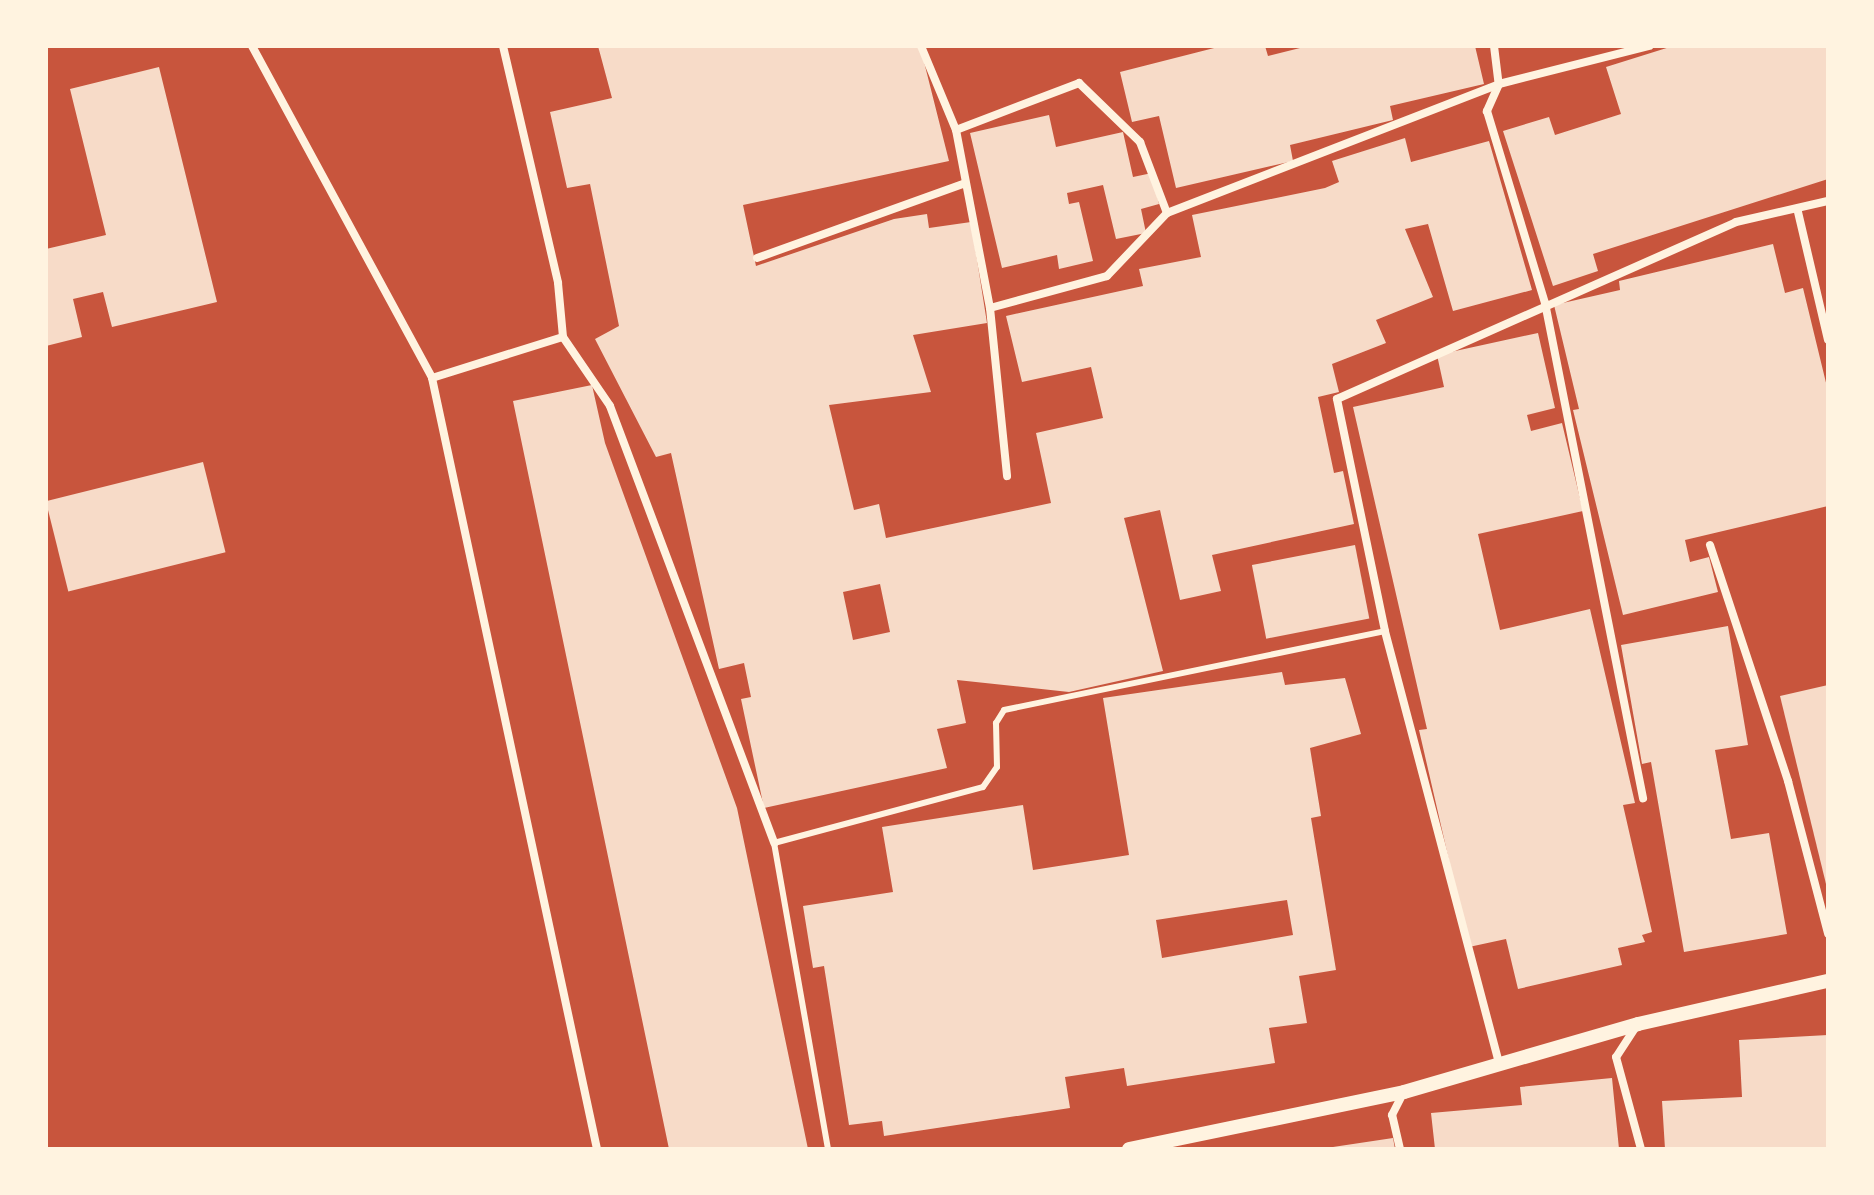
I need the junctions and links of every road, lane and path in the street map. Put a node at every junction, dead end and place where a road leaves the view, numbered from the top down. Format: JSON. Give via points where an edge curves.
{"nodes":[{"id":1,"x":252,"y":46,"type":"edge"},
{"id":2,"x":503,"y":46,"type":"edge"},
{"id":3,"x":921,"y":46,"type":"edge"},
{"id":4,"x":1494,"y":46,"type":"edge"},
{"id":5,"x":1649,"y":46,"type":"edge"},
{"id":6,"x":1499,"y":84,"type":"junction"},
{"id":7,"x":956,"y":130,"type":"junction"},
{"id":8,"x":965,"y":183,"type":"junction"},
{"id":9,"x":1828,"y":201,"type":"edge"},
{"id":10,"x":1798,"y":212,"type":"junction"},
{"id":11,"x":1167,"y":213,"type":"junction"},
{"id":12,"x":757,"y":258,"type":"dead end"},
{"id":13,"x":1545,"y":303,"type":"junction"},
{"id":14,"x":990,"y":308,"type":"junction"},
{"id":15,"x":563,"y":337,"type":"junction"},
{"id":16,"x":1828,"y":340,"type":"edge"},
{"id":17,"x":432,"y":378,"type":"junction"},
{"id":18,"x":1007,"y":476,"type":"dead end"},
{"id":19,"x":1710,"y":545,"type":"dead end"},
{"id":20,"x":1385,"y":631,"type":"junction"},
{"id":21,"x":1643,"y":798,"type":"dead end"},
{"id":22,"x":774,"y":843,"type":"junction"},
{"id":23,"x":1828,"y":934,"type":"edge"},
{"id":24,"x":1828,"y":981,"type":"edge"},
{"id":25,"x":1638,"y":1024,"type":"junction"},
{"id":26,"x":1499,"y":1063,"type":"junction"},
{"id":27,"x":1404,"y":1092,"type":"junction"},
{"id":28,"x":1156,"y":1145,"type":"edge"},
{"id":29,"x":597,"y":1149,"type":"edge"},
{"id":30,"x":828,"y":1149,"type":"edge"},
{"id":31,"x":1129,"y":1149,"type":"edge"},
{"id":32,"x":1400,"y":1149,"type":"edge"},
{"id":33,"x":1641,"y":1149,"type":"edge"}],
"edges":[{"from":1,"to":17,"type":"street"},
{"from":2,"to":15,"type":"street","via":[[558,283]]},
{"from":3,"to":7,"type":"street"},
{"from":4,"to":6,"type":"street"},
{"from":5,"to":6,"type":"street"},
{"from":6,"to":11,"type":"street"},
{"from":6,"to":13,"type":"street","via":[[1487,111]]},
{"from":7,"to":8,"type":"street"},
{"from":7,"to":11,"type":"street","via":[[1079,83],[1140,142]]},
{"from":8,"to":12,"type":"street"},
{"from":8,"to":14,"type":"street"},
{"from":9,"to":10,"type":"street"},
{"from":10,"to":13,"type":"street","via":[[1736,222]]},
{"from":10,"to":16,"type":"street"},
{"from":11,"to":14,"type":"street","via":[[1107,276]]},
{"from":13,"to":20,"type":"street","via":[[1337,399]]},
{"from":13,"to":21,"type":"street"},
{"from":14,"to":18,"type":"street"},
{"from":15,"to":17,"type":"street"},
{"from":15,"to":22,"type":"street","via":[[610,406]]},
{"from":17,"to":29,"type":"street"},
{"from":19,"to":23,"type":"street","via":[[1788,781]]},
{"from":20,"to":22,"type":"lane","via":[[1004,710],[996,723],[997,767],[983,787]]},
{"from":20,"to":26,"type":"street"},
{"from":22,"to":30,"type":"lane"},
{"from":24,"to":25,"type":"street"},
{"from":25,"to":26,"type":"street"},
{"from":25,"to":33,"type":"street","via":[[1616,1057]]},
{"from":26,"to":27,"type":"street"},
{"from":27,"to":28,"type":"street"},
{"from":27,"to":32,"type":"street","via":[[1392,1115]]},
{"from":28,"to":31,"type":"street"}]}
